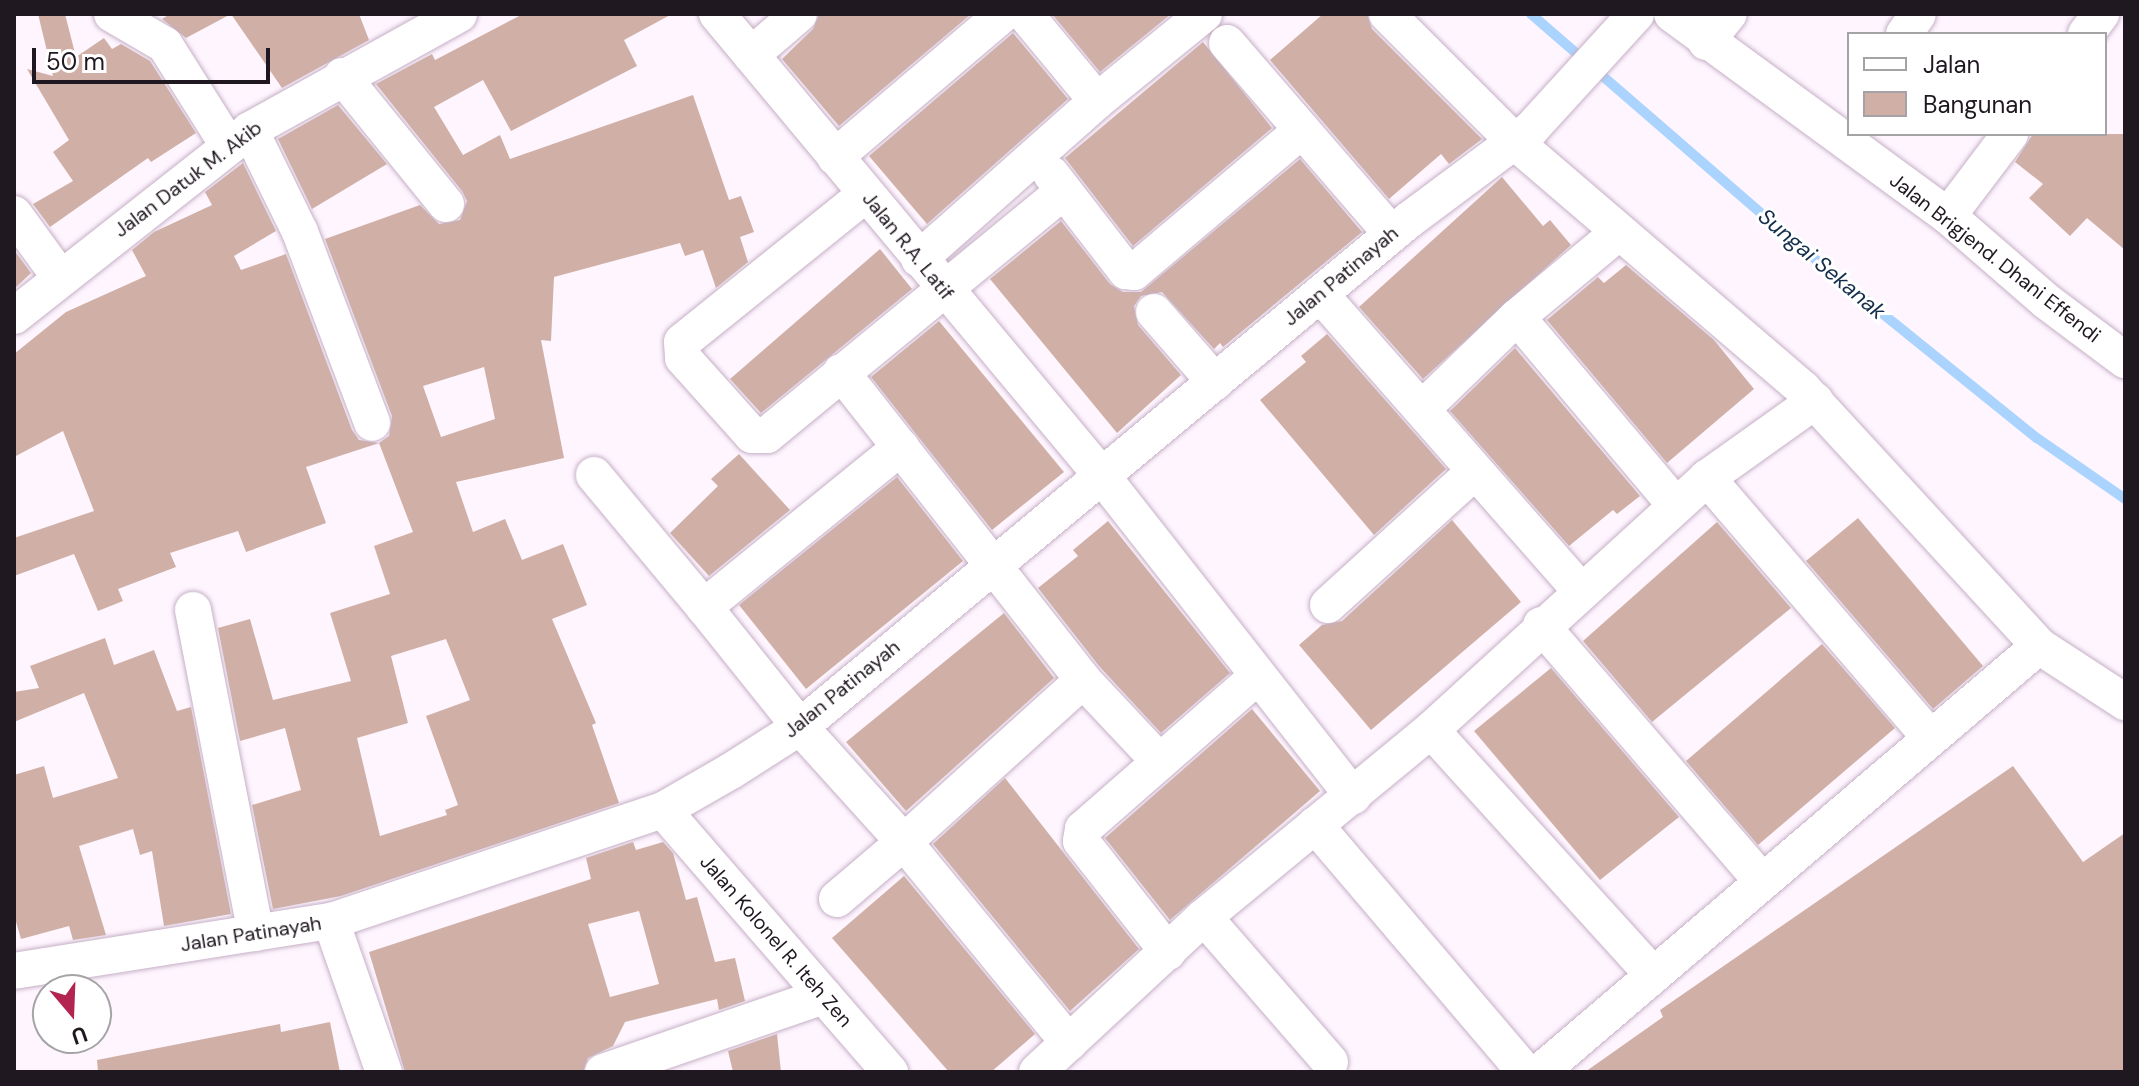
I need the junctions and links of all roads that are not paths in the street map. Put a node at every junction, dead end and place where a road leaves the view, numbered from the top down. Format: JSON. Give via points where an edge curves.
{"nodes":[{"id":1,"x":112,"y":14,"type":"edge"},
{"id":2,"x":459,"y":14,"type":"edge"},
{"id":3,"x":717,"y":14,"type":"edge"},
{"id":4,"x":799,"y":14,"type":"edge"},
{"id":5,"x":1003,"y":14,"type":"edge"},
{"id":6,"x":1025,"y":14,"type":"edge"},
{"id":7,"x":1204,"y":14,"type":"edge"},
{"id":8,"x":1387,"y":14,"type":"edge"},
{"id":9,"x":1672,"y":14,"type":"edge"},
{"id":10,"x":1729,"y":14,"type":"edge"},
{"id":11,"x":1918,"y":14,"type":"edge"},
{"id":12,"x":2101,"y":14,"type":"edge"},
{"id":13,"x":1630,"y":19,"type":"edge"},
{"id":14,"x":1905,"y":32,"type":"edge"},
{"id":15,"x":2088,"y":32,"type":"edge"},
{"id":16,"x":1706,"y":42,"type":"junction"},
{"id":17,"x":1227,"y":43,"type":"dead end"},
{"id":18,"x":751,"y":55,"type":"junction"},
{"id":19,"x":342,"y":76,"type":"junction"},
{"id":20,"x":1097,"y":101,"type":"junction"},
{"id":21,"x":1840,"y":122,"type":"edge"},
{"id":22,"x":1302,"y":130,"type":"junction"},
{"id":23,"x":1523,"y":136,"type":"junction"},
{"id":24,"x":1856,"y":136,"type":"edge"},
{"id":25,"x":2008,"y":136,"type":"edge"},
{"id":26,"x":239,"y":138,"type":"junction"},
{"id":27,"x":1038,"y":156,"type":"junction"},
{"id":28,"x":835,"y":157,"type":"junction"},
{"id":29,"x":1063,"y":192,"type":"junction"},
{"id":30,"x":866,"y":194,"type":"junction"},
{"id":31,"x":446,"y":204,"type":"dead end"},
{"id":32,"x":14,"y":214,"type":"edge"},
{"id":33,"x":1948,"y":216,"type":"junction"},
{"id":34,"x":1619,"y":232,"type":"junction"},
{"id":35,"x":1392,"y":234,"type":"junction"},
{"id":36,"x":919,"y":259,"type":"junction"},
{"id":37,"x":59,"y":276,"type":"junction"},
{"id":38,"x":944,"y":291,"type":"junction"},
{"id":39,"x":1320,"y":294,"type":"junction"},
{"id":40,"x":1154,"y":312,"type":"dead end"},
{"id":41,"x":14,"y":316,"type":"edge"},
{"id":42,"x":1517,"y":317,"type":"junction"},
{"id":43,"x":2125,"y":360,"type":"edge"},
{"id":44,"x":841,"y":372,"type":"junction"},
{"id":45,"x":1215,"y":382,"type":"junction"},
{"id":46,"x":1815,"y":401,"type":"junction"},
{"id":47,"x":1422,"y":409,"type":"junction"},
{"id":48,"x":372,"y":423,"type":"dead end"},
{"id":49,"x":901,"y":447,"type":"junction"},
{"id":50,"x":1473,"y":473,"type":"junction"},
{"id":51,"x":594,"y":475,"type":"dead end"},
{"id":52,"x":1102,"y":476,"type":"junction"},
{"id":53,"x":1707,"y":478,"type":"junction"},
{"id":54,"x":1676,"y":506,"type":"junction"},
{"id":55,"x":994,"y":563,"type":"junction"},
{"id":56,"x":1580,"y":590,"type":"junction"},
{"id":57,"x":1328,"y":605,"type":"dead end"},
{"id":58,"x":704,"y":607,"type":"junction"},
{"id":59,"x":193,"y":610,"type":"dead end"},
{"id":60,"x":1541,"y":625,"type":"junction"},
{"id":61,"x":2039,"y":646,"type":"junction"},
{"id":62,"x":1258,"y":676,"type":"junction"},
{"id":63,"x":1083,"y":680,"type":"junction"},
{"id":64,"x":2125,"y":702,"type":"edge"},
{"id":65,"x":800,"y":727,"type":"junction"},
{"id":66,"x":1431,"y":730,"type":"junction"},
{"id":67,"x":1930,"y":737,"type":"junction"},
{"id":68,"x":1160,"y":762,"type":"junction"},
{"id":69,"x":1353,"y":796,"type":"junction"},
{"id":70,"x":663,"y":810,"type":"junction"},
{"id":71,"x":1315,"y":825,"type":"junction"},
{"id":72,"x":904,"y":842,"type":"junction"},
{"id":73,"x":1762,"y":881,"type":"junction"},
{"id":74,"x":837,"y":899,"type":"dead end"},
{"id":75,"x":1204,"y":917,"type":"junction"},
{"id":76,"x":331,"y":921,"type":"junction"},
{"id":77,"x":256,"y":933,"type":"junction"},
{"id":78,"x":1168,"y":952,"type":"junction"},
{"id":79,"x":16,"y":963,"type":"edge"},
{"id":80,"x":1653,"y":975,"type":"junction"},
{"id":81,"x":824,"y":996,"type":"junction"},
{"id":82,"x":1069,"y":1043,"type":"junction"},
{"id":83,"x":1330,"y":1062,"type":"dead end"},
{"id":84,"x":384,"y":1072,"type":"edge"},
{"id":85,"x":603,"y":1072,"type":"edge"},
{"id":86,"x":890,"y":1072,"type":"edge"},
{"id":87,"x":1037,"y":1072,"type":"edge"},
{"id":88,"x":1525,"y":1072,"type":"edge"},
{"id":89,"x":1540,"y":1072,"type":"edge"}],
"edges":[{"from":1,"to":26,"type":"street","via":[[165,45]]},
{"from":2,"to":19,"type":"street","name":"Jalan Datuk M. Akib"},
{"from":3,"to":18,"type":"street","name":"Jalan R.A. Latif"},
{"from":4,"to":18,"type":"street"},
{"from":5,"to":28,"type":"street"},
{"from":6,"to":20,"type":"street"},
{"from":7,"to":20,"type":"street"},
{"from":8,"to":23,"type":"street"},
{"from":9,"to":16,"type":"street","name":"Jalan Brigjend. Dhani Effendi"},
{"from":10,"to":16,"type":"street"},
{"from":11,"to":14,"type":"street"},
{"from":12,"to":15,"type":"street"},
{"from":13,"to":23,"type":"street","name":"Jalan Patinayah"},
{"from":16,"to":21,"type":"street","name":"Jalan Brigjend. Dhani Effendi"},
{"from":17,"to":22,"type":"street"},
{"from":18,"to":28,"type":"street","name":"Jalan R.A. Latif"},
{"from":19,"to":26,"type":"street","name":"Jalan Datuk M. Akib"},
{"from":19,"to":31,"type":"street"},
{"from":20,"to":27,"type":"street"},
{"from":22,"to":29,"type":"street","via":[[1134,272],[1126,271]]},
{"from":22,"to":35,"type":"street"},
{"from":23,"to":34,"type":"street"},
{"from":23,"to":35,"type":"street","name":"Jalan Patinayah"},
{"from":24,"to":33,"type":"street","name":"Jalan Brigjend. Dhani Effendi"},
{"from":25,"to":33,"type":"street"},
{"from":26,"to":37,"type":"street","name":"Jalan Datuk M. Akib"},
{"from":26,"to":48,"type":"street","via":[[300,232]]},
{"from":27,"to":29,"type":"street"},
{"from":27,"to":36,"type":"street"},
{"from":28,"to":30,"type":"street","name":"Jalan R.A. Latif"},
{"from":29,"to":38,"type":"street"},
{"from":30,"to":36,"type":"street","name":"Jalan R.A. Latif"},
{"from":30,"to":44,"type":"street","via":[[680,348],[683,358],[757,436],[767,435]]},
{"from":32,"to":37,"type":"street"},
{"from":33,"to":43,"type":"street","name":"Jalan Brigjend. Dhani Effendi","via":[[2046,301]]},
{"from":34,"to":42,"type":"street"},
{"from":34,"to":46,"type":"street"},
{"from":35,"to":39,"type":"street","name":"Jalan Patinayah"},
{"from":36,"to":38,"type":"street","name":"Jalan R.A. Latif"},
{"from":37,"to":41,"type":"street","name":"Jalan Datuk M. Akib"},
{"from":38,"to":44,"type":"street"},
{"from":38,"to":52,"type":"street","name":"Jalan R.A. Latif"},
{"from":39,"to":45,"type":"street","name":"Jalan Patinayah"},
{"from":39,"to":47,"type":"street"},
{"from":40,"to":45,"type":"street"},
{"from":42,"to":47,"type":"street"},
{"from":42,"to":54,"type":"street"},
{"from":44,"to":49,"type":"street"},
{"from":45,"to":52,"type":"street","name":"Jalan Patinayah"},
{"from":46,"to":53,"type":"street"},
{"from":46,"to":61,"type":"street"},
{"from":47,"to":50,"type":"street"},
{"from":49,"to":55,"type":"street"},
{"from":49,"to":58,"type":"street"},
{"from":50,"to":56,"type":"street"},
{"from":50,"to":57,"type":"street"},
{"from":51,"to":58,"type":"street"},
{"from":52,"to":55,"type":"street","name":"Jalan Patinayah"},
{"from":52,"to":62,"type":"street","name":"Jalan R.A. Latif"},
{"from":53,"to":54,"type":"street"},
{"from":53,"to":67,"type":"street"},
{"from":54,"to":56,"type":"street"},
{"from":55,"to":63,"type":"street"},
{"from":55,"to":65,"type":"street","name":"Jalan Patinayah"},
{"from":56,"to":60,"type":"street"},
{"from":58,"to":65,"type":"street"},
{"from":59,"to":77,"type":"street"},
{"from":60,"to":66,"type":"street"},
{"from":60,"to":73,"type":"street"},
{"from":61,"to":64,"type":"street"},
{"from":61,"to":67,"type":"street"},
{"from":62,"to":68,"type":"street"},
{"from":62,"to":69,"type":"street","name":"Jalan R.A. Latif"},
{"from":63,"to":68,"type":"street"},
{"from":63,"to":72,"type":"street"},
{"from":65,"to":70,"type":"street","name":"Jalan Patinayah"},
{"from":65,"to":72,"type":"street"},
{"from":66,"to":69,"type":"street"},
{"from":66,"to":80,"type":"street"},
{"from":67,"to":73,"type":"street"},
{"from":68,"to":78,"type":"street","via":[[1081,835]]},
{"from":69,"to":71,"type":"street"},
{"from":70,"to":76,"type":"street","name":"Jalan Patinayah"},
{"from":70,"to":81,"type":"street","name":"Jalan Kolonel R. Iteh Zen"},
{"from":71,"to":75,"type":"street"},
{"from":71,"to":88,"type":"street"},
{"from":72,"to":74,"type":"street"},
{"from":72,"to":82,"type":"street"},
{"from":73,"to":80,"type":"street"},
{"from":75,"to":78,"type":"street"},
{"from":75,"to":83,"type":"street"},
{"from":76,"to":77,"type":"street","name":"Jalan Patinayah"},
{"from":76,"to":84,"type":"street"},
{"from":77,"to":79,"type":"street","name":"Jalan Patinayah"},
{"from":78,"to":82,"type":"street"},
{"from":80,"to":89,"type":"street"},
{"from":81,"to":85,"type":"street"},
{"from":81,"to":86,"type":"street","name":"Jalan Kolonel R. Iteh Zen"},
{"from":82,"to":87,"type":"street"}]}
